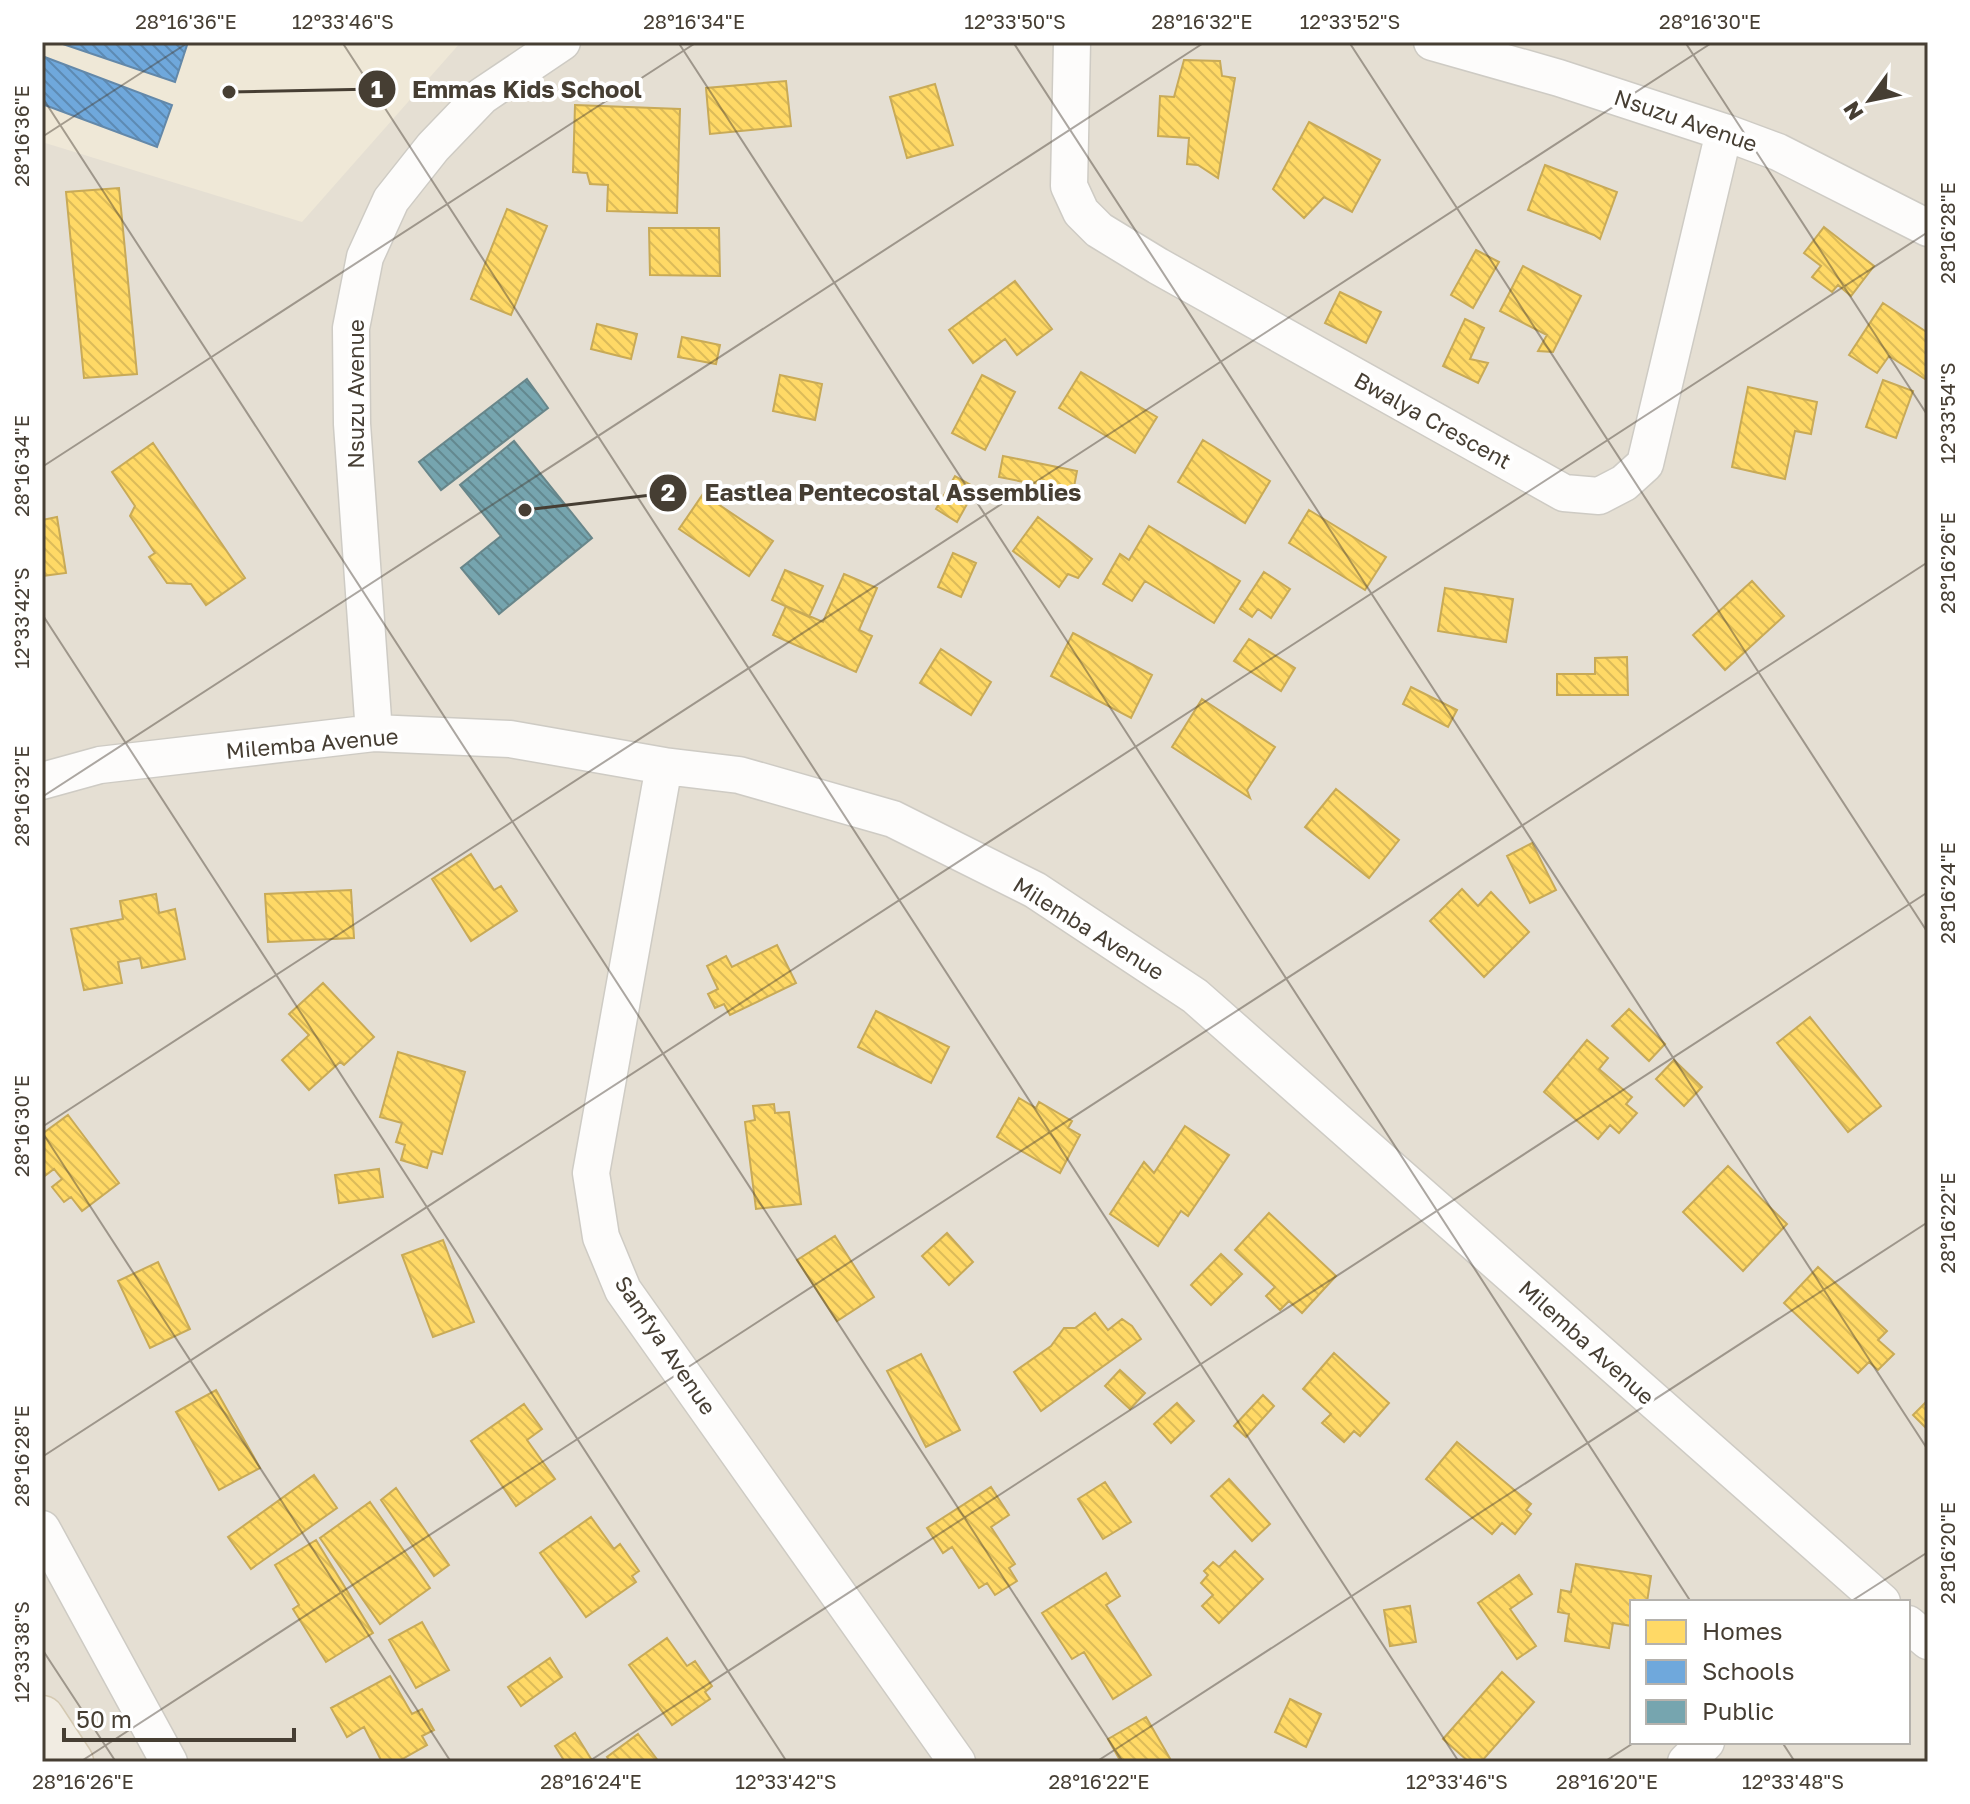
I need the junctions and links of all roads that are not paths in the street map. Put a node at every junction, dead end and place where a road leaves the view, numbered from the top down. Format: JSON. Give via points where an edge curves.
{"nodes":[{"id":1,"x":562,"y":42,"type":"edge"},
{"id":2,"x":1072,"y":42,"type":"edge"},
{"id":3,"x":1432,"y":42,"type":"edge"},
{"id":4,"x":1724,"y":132,"type":"junction"},
{"id":5,"x":1928,"y":228,"type":"edge"},
{"id":6,"x":374,"y":733,"type":"junction"},
{"id":7,"x":664,"y":766,"type":"junction"},
{"id":8,"x":42,"y":781,"type":"edge"},
{"id":9,"x":42,"y":1529,"type":"edge"},
{"id":10,"x":1860,"y":1596,"type":"edge"},
{"id":11,"x":1910,"y":1626,"type":"edge"},
{"id":12,"x":1928,"y":1641,"type":"edge"},
{"id":13,"x":42,"y":1718,"type":"edge"},
{"id":14,"x":1704,"y":1744,"type":"edge"},
{"id":15,"x":71,"y":1762,"type":"edge"},
{"id":16,"x":169,"y":1762,"type":"edge"},
{"id":17,"x":957,"y":1762,"type":"edge"},
{"id":18,"x":1686,"y":1762,"type":"edge"}],
"edges":[{"from":1,"to":6,"type":"street","name":"Nsuzu Avenue","via":[[482,96],[433,147],[391,200],[365,257],[351,328],[352,424]]},
{"from":2,"to":4,"type":"street","name":"Bwalya Crescent","via":[[1069,186],[1081,212],[1099,230],[1564,493],[1599,496],[1645,464]]},
{"from":3,"to":4,"type":"street","name":"Nsuzu Avenue"},
{"from":4,"to":5,"type":"street","name":"Nsuzu Avenue","via":[[1778,152]]},
{"from":6,"to":7,"type":"street","name":"Milemba Avenue","via":[[510,739]]},
{"from":6,"to":8,"type":"street","name":"Milemba Avenue","via":[[100,765]]},
{"from":7,"to":10,"type":"street","name":"Milemba Avenue","via":[[739,775],[893,819],[1035,890],[1195,996]]},
{"from":7,"to":17,"type":"street","name":"Samfya Avenue","via":[[591,1173],[601,1237],[623,1290]]},
{"from":9,"to":16,"type":"street"},
{"from":11,"to":12,"type":"street"},
{"from":13,"to":15,"type":"main road"},
{"from":14,"to":18,"type":"street"}]}
